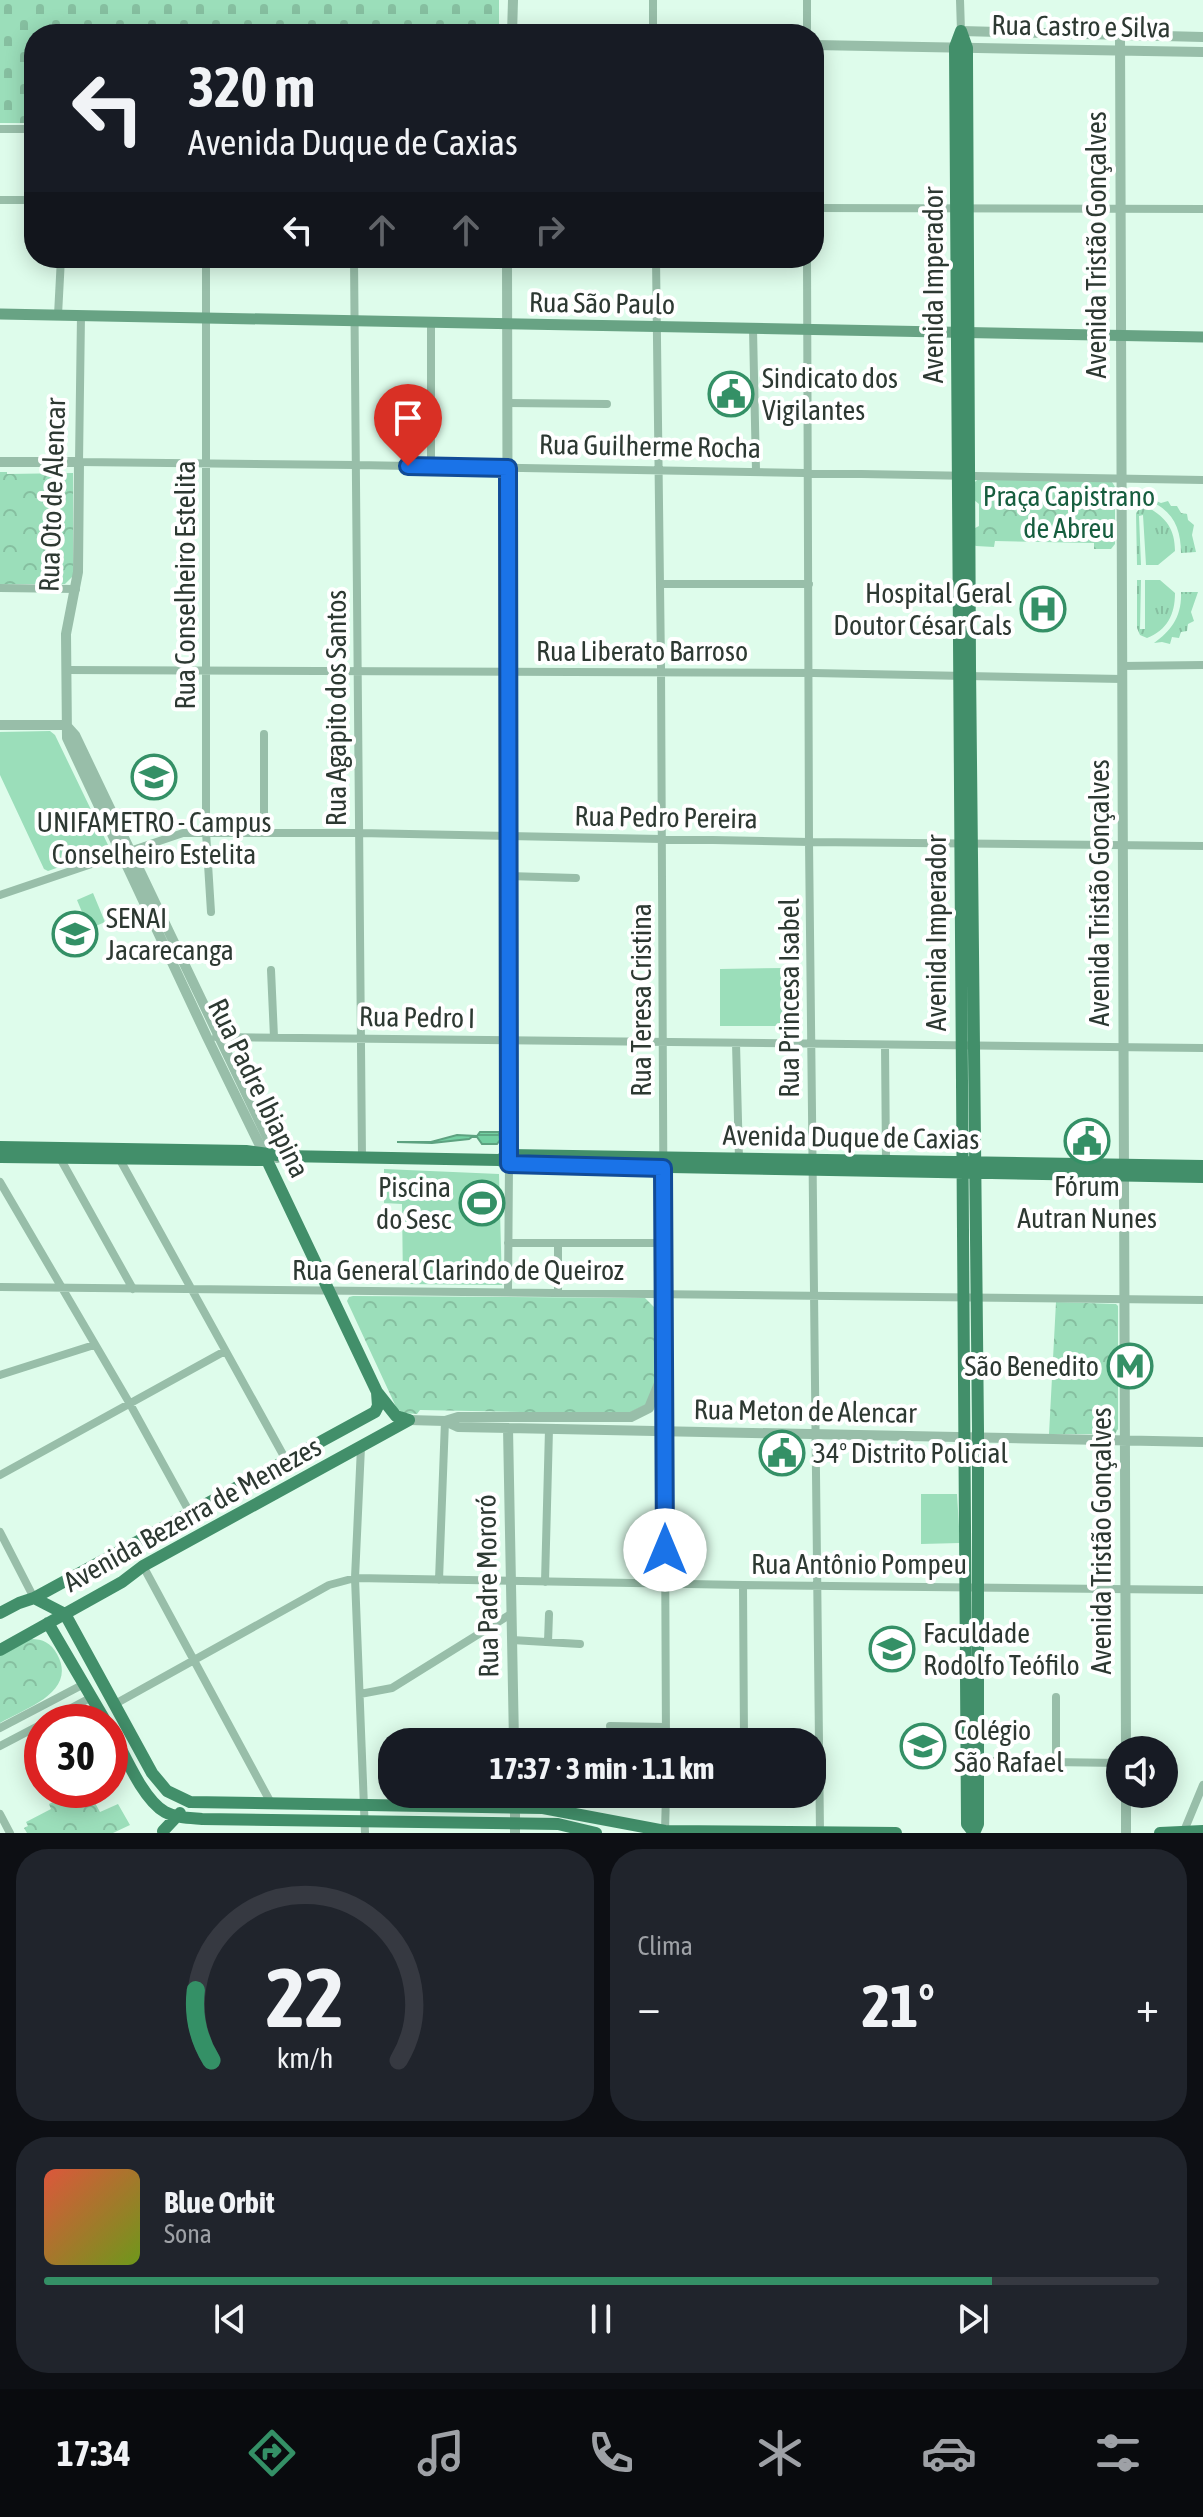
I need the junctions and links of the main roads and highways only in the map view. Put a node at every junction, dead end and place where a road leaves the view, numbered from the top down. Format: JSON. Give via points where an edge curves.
{"nodes":[{"id":1,"x":961,"y":31,"type":"road end"},
{"id":2,"x":0,"y":314,"type":"edge"},
{"id":3,"x":963,"y":332,"type":"junction"},
{"id":4,"x":1203,"y":337,"type":"edge"},
{"id":5,"x":0,"y":1147,"type":"edge"},
{"id":6,"x":39,"y":1153,"type":"junction"},
{"id":7,"x":0,"y":1157,"type":"edge"},
{"id":8,"x":271,"y":1157,"type":"junction"},
{"id":9,"x":664,"y":1163,"type":"junction"},
{"id":10,"x":812,"y":1165,"type":"junction"},
{"id":11,"x":1203,"y":1166,"type":"edge"},
{"id":12,"x":968,"y":1168,"type":"junction"},
{"id":13,"x":1124,"y":1170,"type":"junction"},
{"id":14,"x":1203,"y":1177,"type":"edge"},
{"id":15,"x":969,"y":1297,"type":"junction"},
{"id":16,"x":377,"y":1392,"type":"junction"},
{"id":17,"x":409,"y":1420,"type":"joint"},
{"id":18,"x":972,"y":1587,"type":"junction"},
{"id":19,"x":34,"y":1598,"type":"junction"},
{"id":20,"x":0,"y":1613,"type":"edge"},
{"id":21,"x":65,"y":1614,"type":"junction"},
{"id":22,"x":48,"y":1623,"type":"junction"},
{"id":23,"x":0,"y":1650,"type":"edge"},
{"id":24,"x":96,"y":1704,"type":"edge"},
{"id":25,"x":128,"y":1760,"type":"edge"},
{"id":26,"x":167,"y":1791,"type":"junction"},
{"id":27,"x":252,"y":1803,"type":"junction"},
{"id":28,"x":378,"y":1803,"type":"edge"},
{"id":29,"x":551,"y":1808,"type":"edge"},
{"id":30,"x":170,"y":1814,"type":"junction"},
{"id":31,"x":365,"y":1827,"type":"edge"},
{"id":32,"x":515,"y":1828,"type":"edge"},
{"id":33,"x":665,"y":1831,"type":"edge"},
{"id":34,"x":1184,"y":1831,"type":"edge"},
{"id":35,"x":1203,"y":1831,"type":"edge"},
{"id":36,"x":162,"y":1832,"type":"edge"},
{"id":37,"x":596,"y":1833,"type":"edge"},
{"id":38,"x":820,"y":1833,"type":"edge"},
{"id":39,"x":896,"y":1833,"type":"edge"},
{"id":40,"x":974,"y":1833,"type":"edge"},
{"id":41,"x":1160,"y":1833,"type":"edge"}],
"edges":[{"from":1,"to":3,"type":"main road","name":"Avenida Imperador"},
{"from":2,"to":3,"type":"main road","name":"Rua São Paulo"},
{"from":3,"to":4,"type":"main road","name":"Rua São Paulo"},
{"from":3,"to":12,"type":"main road","name":"Avenida Imperador"},
{"from":5,"to":6,"type":"main road","name":"Avenida Duque de Caxias"},
{"from":6,"to":7,"type":"main road","name":"Avenida Duque de Caxias"},
{"from":6,"to":8,"type":"main road","name":"Avenida Duque de Caxias","via":[[60,1158]]},
{"from":6,"to":8,"type":"main road","name":"Avenida Duque de Caxias","via":[[246,1151]]},
{"from":8,"to":9,"type":"main road","name":"Avenida Duque de Caxias"},
{"from":8,"to":16,"type":"main road","name":"Rua Padre Ibiapina"},
{"from":9,"to":10,"type":"main road","name":"Avenida Duque de Caxias"},
{"from":9,"to":10,"type":"main road","name":"Avenida Duque de Caxias","via":[[739,1159]]},
{"from":10,"to":12,"type":"main road","name":"Avenida Duque de Caxias"},
{"from":10,"to":12,"type":"main road","name":"Avenida Duque de Caxias","via":[[886,1161]]},
{"from":11,"to":13,"type":"main road","name":"Avenida Duque de Caxias"},
{"from":12,"to":13,"type":"main road","name":"Avenida Duque de Caxias"},
{"from":12,"to":15,"type":"main road","name":"Avenida Imperador"},
{"from":13,"to":14,"type":"main road","name":"Avenida Duque de Caxias"},
{"from":15,"to":18,"type":"main road","name":"Avenida Imperador","via":[[964,1437]]},
{"from":15,"to":18,"type":"main road","name":"Avenida Imperador","via":[[978,1437]]},
{"from":16,"to":17,"type":"main road","name":"Rua Padre Ibiapina","via":[[396,1416]]},
{"from":16,"to":19,"type":"main road","name":"Avenida Bezerra de Menezes","via":[[375,1412]]},
{"from":17,"to":21,"type":"main road","name":"Avenida Bezerra de Menezes"},
{"from":18,"to":40,"type":"main road","name":"Avenida Imperador","via":[[979,1761]]},
{"from":18,"to":40,"type":"main road","name":"Avenida Imperador","via":[[967,1824]]},
{"from":19,"to":20,"type":"main road","name":"Avenida Bezerra de Menezes"},
{"from":19,"to":21,"type":"main road"},
{"from":21,"to":22,"type":"main road","name":"Avenida Bezerra de Menezes"},
{"from":21,"to":26,"type":"main road","via":[[152,1773]]},
{"from":22,"to":23,"type":"main road","name":"Avenida Bezerra de Menezes"},
{"from":22,"to":24,"type":"main road"},
{"from":25,"to":30,"type":"main road","via":[[150,1799]]},
{"from":26,"to":27,"type":"main road","via":[[190,1802]]},
{"from":26,"to":30,"type":"main road"},
{"from":27,"to":28,"type":"main road"},
{"from":27,"to":30,"type":"main road","via":[[227,1809],[190,1807]]},
{"from":29,"to":33,"type":"main road"},
{"from":30,"to":31,"type":"main road"},
{"from":30,"to":36,"type":"main road"},
{"from":31,"to":32,"type":"main road"},
{"from":32,"to":37,"type":"main road","via":[[558,1824]]},
{"from":33,"to":38,"type":"main road"},
{"from":34,"to":35,"type":"main road"},
{"from":34,"to":41,"type":"main road"},
{"from":38,"to":39,"type":"main road"}]}
